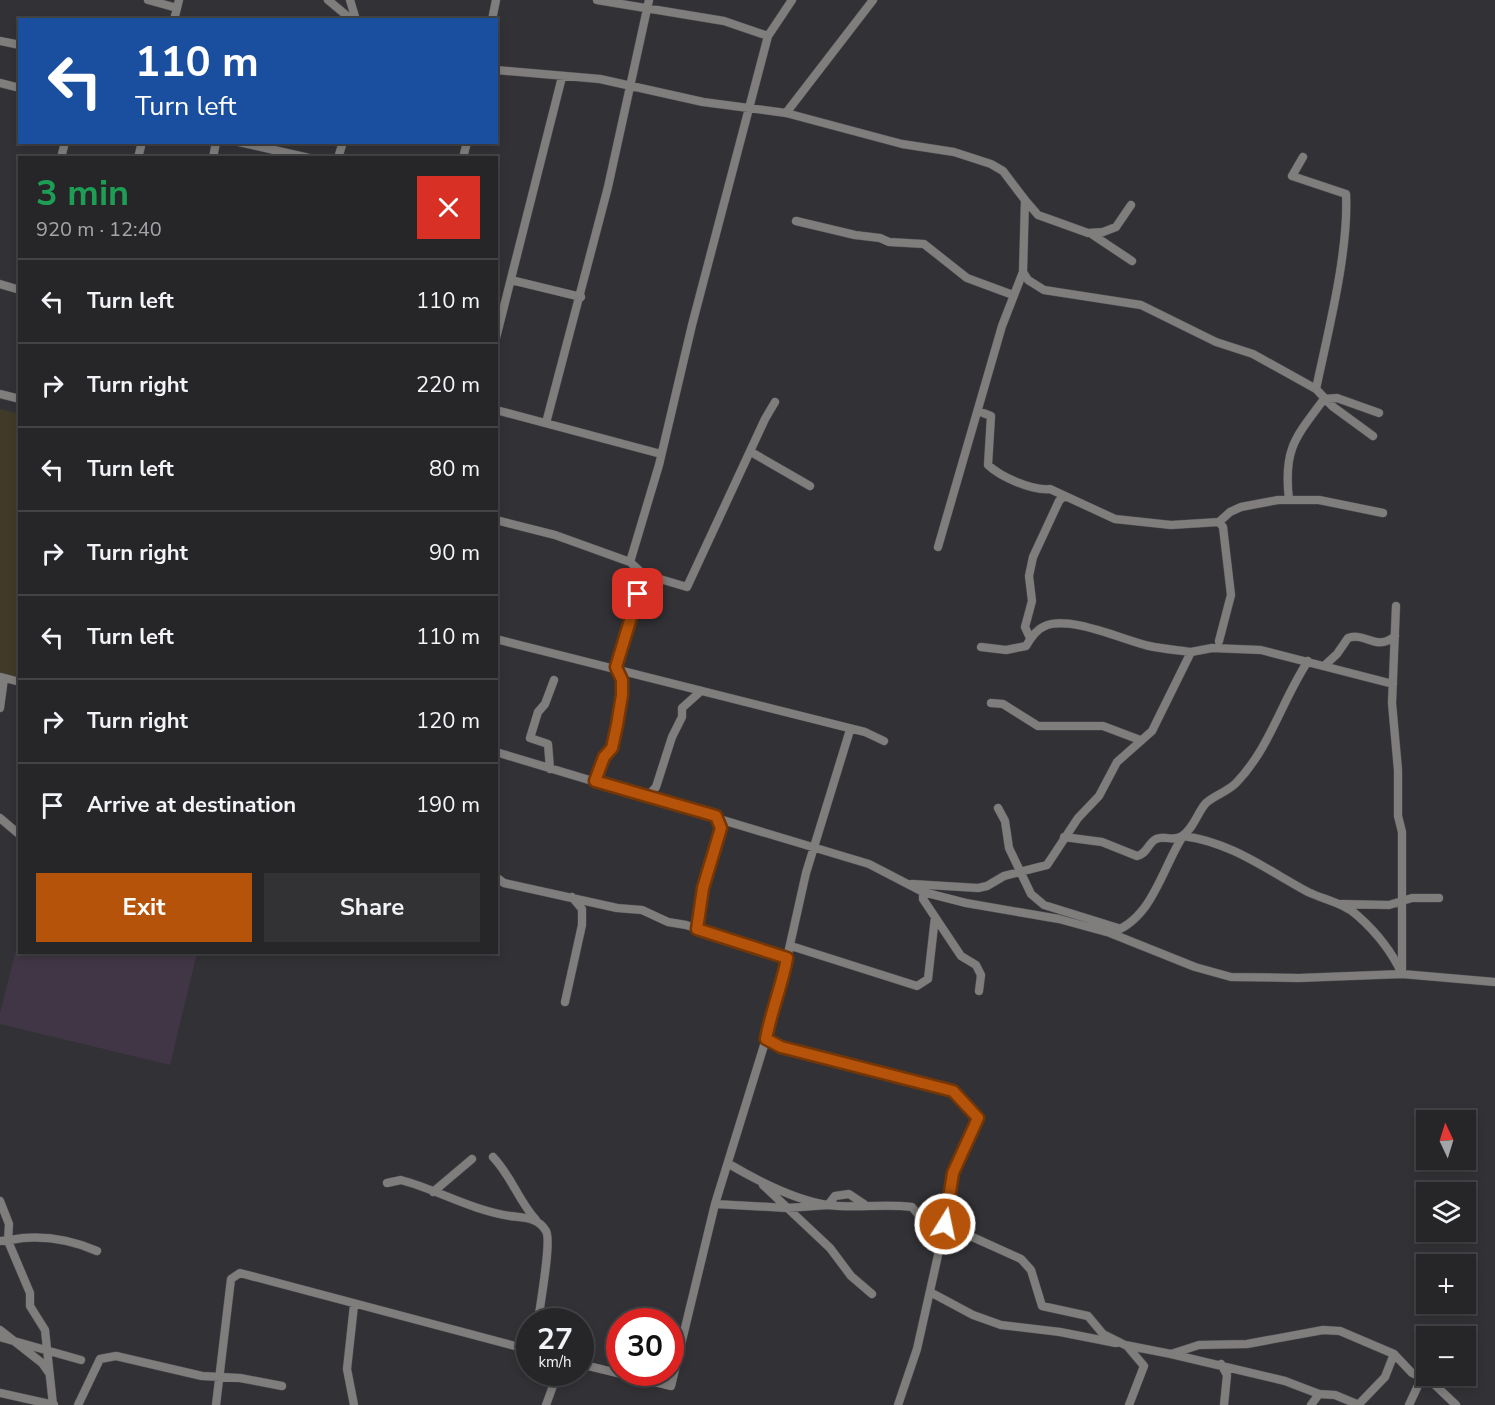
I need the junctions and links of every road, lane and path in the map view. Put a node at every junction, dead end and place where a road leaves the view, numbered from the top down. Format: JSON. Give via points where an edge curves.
{"nodes":[{"id":1,"x":148,"y":0,"type":"edge"},
{"id":2,"x":328,"y":0,"type":"edge"},
{"id":3,"x":350,"y":0,"type":"edge"},
{"id":4,"x":496,"y":0,"type":"edge"},
{"id":5,"x":597,"y":0,"type":"edge"},
{"id":6,"x":792,"y":0,"type":"edge"},
{"id":7,"x":873,"y":0,"type":"edge"},
{"id":8,"x":178,"y":4,"type":"edge"},
{"id":9,"x":648,"y":4,"type":"edge"},
{"id":10,"x":351,"y":18,"type":"edge"},
{"id":11,"x":354,"y":18,"type":"edge"},
{"id":12,"x":492,"y":18,"type":"edge"},
{"id":13,"x":768,"y":36,"type":"junction"},
{"id":14,"x":0,"y":41,"type":"edge"},
{"id":15,"x":18,"y":45,"type":"edge"},
{"id":16,"x":498,"y":70,"type":"edge"},
{"id":17,"x":562,"y":77,"type":"junction"},
{"id":18,"x":0,"y":83,"type":"edge"},
{"id":19,"x":632,"y":86,"type":"junction"},
{"id":20,"x":18,"y":88,"type":"edge"},
{"id":21,"x":749,"y":108,"type":"junction"},
{"id":22,"x":786,"y":113,"type":"junction"},
{"id":23,"x":247,"y":144,"type":"edge"},
{"id":24,"x":300,"y":156,"type":"edge"},
{"id":25,"x":1303,"y":156,"type":"dead end"},
{"id":26,"x":1025,"y":200,"type":"junction"},
{"id":27,"x":1131,"y":205,"type":"dead end"},
{"id":28,"x":796,"y":221,"type":"dead end"},
{"id":29,"x":1088,"y":233,"type":"junction"},
{"id":30,"x":1131,"y":261,"type":"dead end"},
{"id":31,"x":1023,"y":272,"type":"junction"},
{"id":32,"x":511,"y":280,"type":"junction"},
{"id":33,"x":0,"y":285,"type":"edge"},
{"id":34,"x":18,"y":290,"type":"edge"},
{"id":35,"x":1013,"y":295,"type":"junction"},
{"id":36,"x":581,"y":297,"type":"junction"},
{"id":37,"x":498,"y":330,"type":"edge"},
{"id":38,"x":1316,"y":389,"type":"junction"},
{"id":39,"x":0,"y":394,"type":"edge"},
{"id":40,"x":18,"y":398,"type":"edge"},
{"id":41,"x":1324,"y":399,"type":"junction"},
{"id":42,"x":775,"y":402,"type":"dead end"},
{"id":43,"x":498,"y":411,"type":"edge"},
{"id":44,"x":978,"y":411,"type":"junction"},
{"id":45,"x":1379,"y":413,"type":"dead end"},
{"id":46,"x":546,"y":423,"type":"junction"},
{"id":47,"x":1373,"y":436,"type":"dead end"},
{"id":48,"x":751,"y":452,"type":"junction"},
{"id":49,"x":661,"y":454,"type":"junction"},
{"id":50,"x":810,"y":486,"type":"dead end"},
{"id":51,"x":1064,"y":496,"type":"junction"},
{"id":52,"x":1289,"y":500,"type":"junction"},
{"id":53,"x":1383,"y":513,"type":"dead end"},
{"id":54,"x":498,"y":521,"type":"edge"},
{"id":55,"x":1219,"y":522,"type":"junction"},
{"id":56,"x":938,"y":547,"type":"dead end"},
{"id":57,"x":630,"y":562,"type":"junction"},
{"id":58,"x":644,"y":574,"type":"junction"},
{"id":59,"x":1396,"y":606,"type":"dead end"},
{"id":60,"x":1395,"y":636,"type":"junction"},
{"id":61,"x":1030,"y":638,"type":"junction"},
{"id":62,"x":498,"y":639,"type":"edge"},
{"id":63,"x":1219,"y":641,"type":"dead end"},
{"id":64,"x":981,"y":647,"type":"dead end"},
{"id":65,"x":1191,"y":652,"type":"junction"},
{"id":66,"x":1308,"y":661,"type":"junction"},
{"id":67,"x":1324,"y":666,"type":"junction"},
{"id":68,"x":616,"y":667,"type":"junction"},
{"id":69,"x":2,"y":677,"type":"edge"},
{"id":70,"x":554,"y":680,"type":"dead end"},
{"id":71,"x":18,"y":681,"type":"edge"},
{"id":72,"x":1393,"y":684,"type":"junction"},
{"id":73,"x":701,"y":691,"type":"junction"},
{"id":74,"x":991,"y":703,"type":"dead end"},
{"id":75,"x":0,"y":708,"type":"edge"},
{"id":76,"x":850,"y":730,"type":"junction"},
{"id":77,"x":1140,"y":740,"type":"junction"},
{"id":78,"x":884,"y":741,"type":"dead end"},
{"id":79,"x":498,"y":753,"type":"edge"},
{"id":80,"x":550,"y":769,"type":"junction"},
{"id":81,"x":595,"y":781,"type":"junction"},
{"id":82,"x":647,"y":797,"type":"junction"},
{"id":83,"x":998,"y":808,"type":"dead end"},
{"id":84,"x":716,"y":816,"type":"junction"},
{"id":85,"x":0,"y":818,"type":"edge"},
{"id":86,"x":18,"y":833,"type":"edge"},
{"id":87,"x":1183,"y":836,"type":"junction"},
{"id":88,"x":1064,"y":837,"type":"junction"},
{"id":89,"x":813,"y":848,"type":"junction"},
{"id":90,"x":1022,"y":871,"type":"junction"},
{"id":91,"x":498,"y":878,"type":"edge"},
{"id":92,"x":908,"y":883,"type":"junction"},
{"id":93,"x":923,"y":892,"type":"junction"},
{"id":94,"x":572,"y":897,"type":"junction"},
{"id":95,"x":1439,"y":898,"type":"dead end"},
{"id":96,"x":1400,"y":903,"type":"junction"},
{"id":97,"x":1340,"y":904,"type":"junction"},
{"id":98,"x":935,"y":918,"type":"junction"},
{"id":99,"x":697,"y":929,"type":"junction"},
{"id":100,"x":1123,"y":929,"type":"junction"},
{"id":101,"x":1110,"y":933,"type":"junction"},
{"id":102,"x":791,"y":946,"type":"junction"},
{"id":103,"x":787,"y":958,"type":"junction"},
{"id":104,"x":1402,"y":974,"type":"junction"},
{"id":105,"x":1495,"y":981,"type":"edge"},
{"id":106,"x":979,"y":991,"type":"dead end"},
{"id":107,"x":565,"y":1002,"type":"dead end"},
{"id":108,"x":766,"y":1039,"type":"junction"},
{"id":109,"x":493,"y":1157,"type":"dead end"},
{"id":110,"x":472,"y":1159,"type":"dead end"},
{"id":111,"x":729,"y":1164,"type":"junction"},
{"id":112,"x":387,"y":1184,"type":"dead end"},
{"id":113,"x":761,"y":1184,"type":"junction"},
{"id":114,"x":433,"y":1192,"type":"junction"},
{"id":115,"x":0,"y":1201,"type":"edge"},
{"id":116,"x":715,"y":1204,"type":"junction"},
{"id":117,"x":828,"y":1205,"type":"junction"},
{"id":118,"x":949,"y":1206,"type":"junction"},
{"id":119,"x":787,"y":1208,"type":"junction"},
{"id":120,"x":536,"y":1220,"type":"junction"},
{"id":121,"x":4,"y":1241,"type":"edge"},
{"id":122,"x":941,"y":1242,"type":"junction"},
{"id":123,"x":97,"y":1251,"type":"dead end"},
{"id":124,"x":930,"y":1292,"type":"junction"},
{"id":125,"x":872,"y":1294,"type":"dead end"},
{"id":126,"x":354,"y":1305,"type":"junction"},
{"id":127,"x":539,"y":1308,"type":"edge"},
{"id":128,"x":0,"y":1330,"type":"edge"},
{"id":129,"x":0,"y":1337,"type":"edge"},
{"id":130,"x":10,"y":1339,"type":"junction"},
{"id":131,"x":1125,"y":1345,"type":"junction"},
{"id":132,"x":516,"y":1346,"type":"edge"},
{"id":133,"x":45,"y":1348,"type":"junction"},
{"id":134,"x":1172,"y":1354,"type":"junction"},
{"id":135,"x":1394,"y":1354,"type":"junction"},
{"id":136,"x":81,"y":1360,"type":"dead end"},
{"id":137,"x":1221,"y":1364,"type":"junction"},
{"id":138,"x":594,"y":1368,"type":"edge"},
{"id":139,"x":49,"y":1373,"type":"junction"},
{"id":140,"x":1416,"y":1375,"type":"edge"},
{"id":141,"x":220,"y":1376,"type":"junction"},
{"id":142,"x":282,"y":1386,"type":"dead end"},
{"id":143,"x":553,"y":1386,"type":"edge"},
{"id":144,"x":1418,"y":1386,"type":"edge"},
{"id":145,"x":1436,"y":1386,"type":"edge"},
{"id":146,"x":0,"y":1388,"type":"edge"},
{"id":147,"x":4,"y":1394,"type":"edge"},
{"id":148,"x":1319,"y":1394,"type":"junction"},
{"id":149,"x":54,"y":1405,"type":"edge"},
{"id":150,"x":78,"y":1405,"type":"edge"},
{"id":151,"x":216,"y":1405,"type":"edge"},
{"id":152,"x":354,"y":1405,"type":"edge"},
{"id":153,"x":546,"y":1405,"type":"edge"},
{"id":154,"x":898,"y":1405,"type":"edge"},
{"id":155,"x":1129,"y":1405,"type":"edge"},
{"id":156,"x":1224,"y":1405,"type":"edge"},
{"id":157,"x":1311,"y":1405,"type":"edge"},
{"id":158,"x":1359,"y":1405,"type":"edge"},
{"id":159,"x":1409,"y":1405,"type":"edge"},
{"id":160,"x":1456,"y":1405,"type":"edge"}],
"edges":[{"from":1,"to":8,"type":"street"},
{"from":2,"to":10,"type":"street"},
{"from":3,"to":11,"type":"street"},
{"from":4,"to":12,"type":"street"},
{"from":5,"to":9,"type":"street"},
{"from":6,"to":13,"type":"street"},
{"from":7,"to":22,"type":"street"},
{"from":9,"to":13,"type":"street","via":[[724,21]]},
{"from":9,"to":19,"type":"street"},
{"from":13,"to":21,"type":"street"},
{"from":14,"to":15,"type":"street"},
{"from":16,"to":17,"type":"street"},
{"from":17,"to":19,"type":"street"},
{"from":17,"to":32,"type":"street"},
{"from":18,"to":20,"type":"street"},
{"from":19,"to":21,"type":"street"},
{"from":19,"to":36,"type":"street"},
{"from":21,"to":22,"type":"street"},
{"from":21,"to":49,"type":"street"},
{"from":22,"to":26,"type":"street","via":[[991,164],[1003,171]]},
{"from":23,"to":24,"type":"street"},
{"from":25,"to":38,"type":"street","via":[[1292,176],[1346,194],[1347,210]]},
{"from":26,"to":29,"type":"street","via":[[1038,215]]},
{"from":26,"to":31,"type":"street"},
{"from":27,"to":29,"type":"street","via":[[1116,227]]},
{"from":28,"to":35,"type":"street","via":[[855,236],[924,244],[967,278]]},
{"from":29,"to":30,"type":"street"},
{"from":31,"to":35,"type":"street"},
{"from":31,"to":38,"type":"street","via":[[1044,290],[1141,305],[1216,342],[1253,354]]},
{"from":32,"to":36,"type":"street"},
{"from":32,"to":37,"type":"street"},
{"from":33,"to":34,"type":"street"},
{"from":35,"to":44,"type":"street"},
{"from":36,"to":46,"type":"street"},
{"from":38,"to":41,"type":"street"},
{"from":39,"to":40,"type":"street"},
{"from":41,"to":45,"type":"street","via":[[1337,398]]},
{"from":41,"to":47,"type":"street"},
{"from":41,"to":52,"type":"street","via":[[1302,425],[1292,448]]},
{"from":42,"to":48,"type":"street"},
{"from":43,"to":46,"type":"street"},
{"from":44,"to":51,"type":"street","via":[[991,416],[988,465],[1000,476]]},
{"from":44,"to":56,"type":"street"},
{"from":46,"to":49,"type":"street"},
{"from":48,"to":50,"type":"street"},
{"from":48,"to":58,"type":"street","via":[[687,587]]},
{"from":49,"to":57,"type":"street"},
{"from":51,"to":55,"type":"street","via":[[1126,521],[1172,525]]},
{"from":51,"to":61,"type":"street","via":[[1033,557],[1029,576],[1032,601],[1025,627]]},
{"from":52,"to":53,"type":"street","via":[[1319,500]]},
{"from":52,"to":55,"type":"street","via":[[1241,507]]},
{"from":54,"to":57,"type":"street","via":[[555,535]]},
{"from":55,"to":63,"type":"street","via":[[1223,527],[1231,595]]},
{"from":57,"to":58,"type":"street"},
{"from":58,"to":68,"type":"street"},
{"from":59,"to":60,"type":"street"},
{"from":60,"to":67,"type":"street","via":[[1378,643],[1348,638]]},
{"from":60,"to":72,"type":"street"},
{"from":61,"to":64,"type":"street","via":[[1026,646],[1018,649]]},
{"from":61,"to":65,"type":"street","via":[[1044,626],[1075,626],[1147,646]]},
{"from":62,"to":68,"type":"street"},
{"from":65,"to":66,"type":"street","via":[[1239,648]]},
{"from":65,"to":77,"type":"street","via":[[1163,713],[1152,731]]},
{"from":66,"to":67,"type":"street"},
{"from":66,"to":87,"type":"street","via":[[1251,765],[1227,791],[1204,805]]},
{"from":67,"to":72,"type":"street"},
{"from":68,"to":73,"type":"street"},
{"from":68,"to":81,"type":"street","via":[[622,680],[617,725],[612,748]]},
{"from":69,"to":71,"type":"street"},
{"from":69,"to":75,"type":"street"},
{"from":70,"to":80,"type":"street","via":[[530,738],[548,744]]},
{"from":72,"to":96,"type":"street","via":[[1398,816],[1402,832]]},
{"from":73,"to":76,"type":"street"},
{"from":73,"to":82,"type":"street","via":[[682,708],[656,787]]},
{"from":74,"to":77,"type":"street","via":[[1003,704],[1038,726],[1103,726]]},
{"from":76,"to":78,"type":"street"},
{"from":76,"to":89,"type":"street"},
{"from":77,"to":88,"type":"street","via":[[1117,762],[1099,795]]},
{"from":79,"to":80,"type":"street"},
{"from":80,"to":81,"type":"street"},
{"from":81,"to":82,"type":"street"},
{"from":82,"to":84,"type":"street"},
{"from":83,"to":90,"type":"street","via":[[1005,821],[1009,848]]},
{"from":84,"to":89,"type":"street"},
{"from":84,"to":99,"type":"street","via":[[721,828],[703,888]]},
{"from":85,"to":86,"type":"street"},
{"from":87,"to":88,"type":"street","via":[[1173,840],[1161,837],[1137,856],[1102,842]]},
{"from":87,"to":97,"type":"street","via":[[1226,847],[1312,894]]},
{"from":87,"to":100,"type":"street","via":[[1164,869],[1156,894]]},
{"from":88,"to":90,"type":"street","via":[[1047,865]]},
{"from":89,"to":92,"type":"street","via":[[869,864]]},
{"from":89,"to":102,"type":"street"},
{"from":90,"to":92,"type":"street","via":[[978,888]]},
{"from":90,"to":100,"type":"street","via":[[1031,894],[1044,905]]},
{"from":91,"to":94,"type":"street"},
{"from":92,"to":93,"type":"street"},
{"from":93,"to":98,"type":"street"},
{"from":93,"to":101,"type":"street"},
{"from":94,"to":99,"type":"street","via":[[642,910]]},
{"from":94,"to":107,"type":"street","via":[[582,909],[582,925]]},
{"from":95,"to":96,"type":"street","via":[[1412,898]]},
{"from":96,"to":97,"type":"street"},
{"from":96,"to":104,"type":"street"},
{"from":97,"to":104,"type":"street","via":[[1378,936]]},
{"from":98,"to":102,"type":"street","via":[[928,979],[917,986]]},
{"from":98,"to":106,"type":"street","via":[[961,956],[976,965],[981,975]]},
{"from":99,"to":103,"type":"street"},
{"from":100,"to":101,"type":"street"},
{"from":101,"to":104,"type":"street","via":[[1231,977]]},
{"from":102,"to":103,"type":"street"},
{"from":103,"to":108,"type":"street"},
{"from":104,"to":105,"type":"street"},
{"from":108,"to":111,"type":"street"},
{"from":108,"to":118,"type":"street","via":[[781,1047],[953,1091],[978,1118],[953,1173]]},
{"from":109,"to":120,"type":"street","via":[[508,1172],[519,1199]]},
{"from":110,"to":114,"type":"street"},
{"from":111,"to":113,"type":"street"},
{"from":111,"to":116,"type":"street"},
{"from":112,"to":114,"type":"street","via":[[401,1180]]},
{"from":113,"to":117,"type":"street"},
{"from":113,"to":119,"type":"street"},
{"from":114,"to":120,"type":"street","via":[[483,1210]]},
{"from":115,"to":121,"type":"street","via":[[9,1224]]},
{"from":116,"to":119,"type":"street"},
{"from":116,"to":138,"type":"street","via":[[670,1386]]},
{"from":117,"to":119,"type":"street"},
{"from":117,"to":122,"type":"street","via":[[912,1206]]},
{"from":118,"to":122,"type":"street"},
{"from":118,"to":131,"type":"street","via":[[968,1235],[1021,1259],[1031,1270],[1042,1306],[1088,1316],[1103,1334]]},
{"from":119,"to":125,"type":"street"},
{"from":120,"to":127,"type":"street","via":[[547,1232],[549,1247]]},
{"from":121,"to":123,"type":"street","via":[[60,1240]]},
{"from":121,"to":133,"type":"street","via":[[30,1293],[30,1306],[45,1330]]},
{"from":122,"to":124,"type":"street"},
{"from":124,"to":131,"type":"street","via":[[1001,1325]]},
{"from":124,"to":154,"type":"street","via":[[917,1349]]},
{"from":126,"to":132,"type":"street"},
{"from":126,"to":141,"type":"street","via":[[240,1273],[231,1279]]},
{"from":126,"to":152,"type":"street","via":[[348,1369]]},
{"from":128,"to":130,"type":"street"},
{"from":129,"to":130,"type":"street"},
{"from":130,"to":133,"type":"street"},
{"from":130,"to":139,"type":"street"},
{"from":131,"to":134,"type":"street"},
{"from":131,"to":155,"type":"street","via":[[1144,1366]]},
{"from":133,"to":136,"type":"street"},
{"from":133,"to":139,"type":"street","via":[[50,1360]]},
{"from":134,"to":135,"type":"street","via":[[1199,1345],[1247,1344],[1323,1330],[1340,1331]]},
{"from":134,"to":137,"type":"street"},
{"from":135,"to":140,"type":"street"},
{"from":135,"to":158,"type":"street","via":[[1385,1377]]},
{"from":137,"to":148,"type":"street"},
{"from":137,"to":156,"type":"street","via":[[1227,1376]]},
{"from":139,"to":149,"type":"street"},
{"from":141,"to":142,"type":"street"},
{"from":141,"to":150,"type":"street","via":[[202,1376],[116,1356],[100,1359]]},
{"from":141,"to":151,"type":"street"},
{"from":143,"to":153,"type":"street"},
{"from":144,"to":159,"type":"street"},
{"from":145,"to":160,"type":"street"},
{"from":146,"to":147,"type":"street"},
{"from":147,"to":149,"type":"street"},
{"from":148,"to":157,"type":"street"},
{"from":148,"to":158,"type":"street","via":[[1335,1395]]}]}
